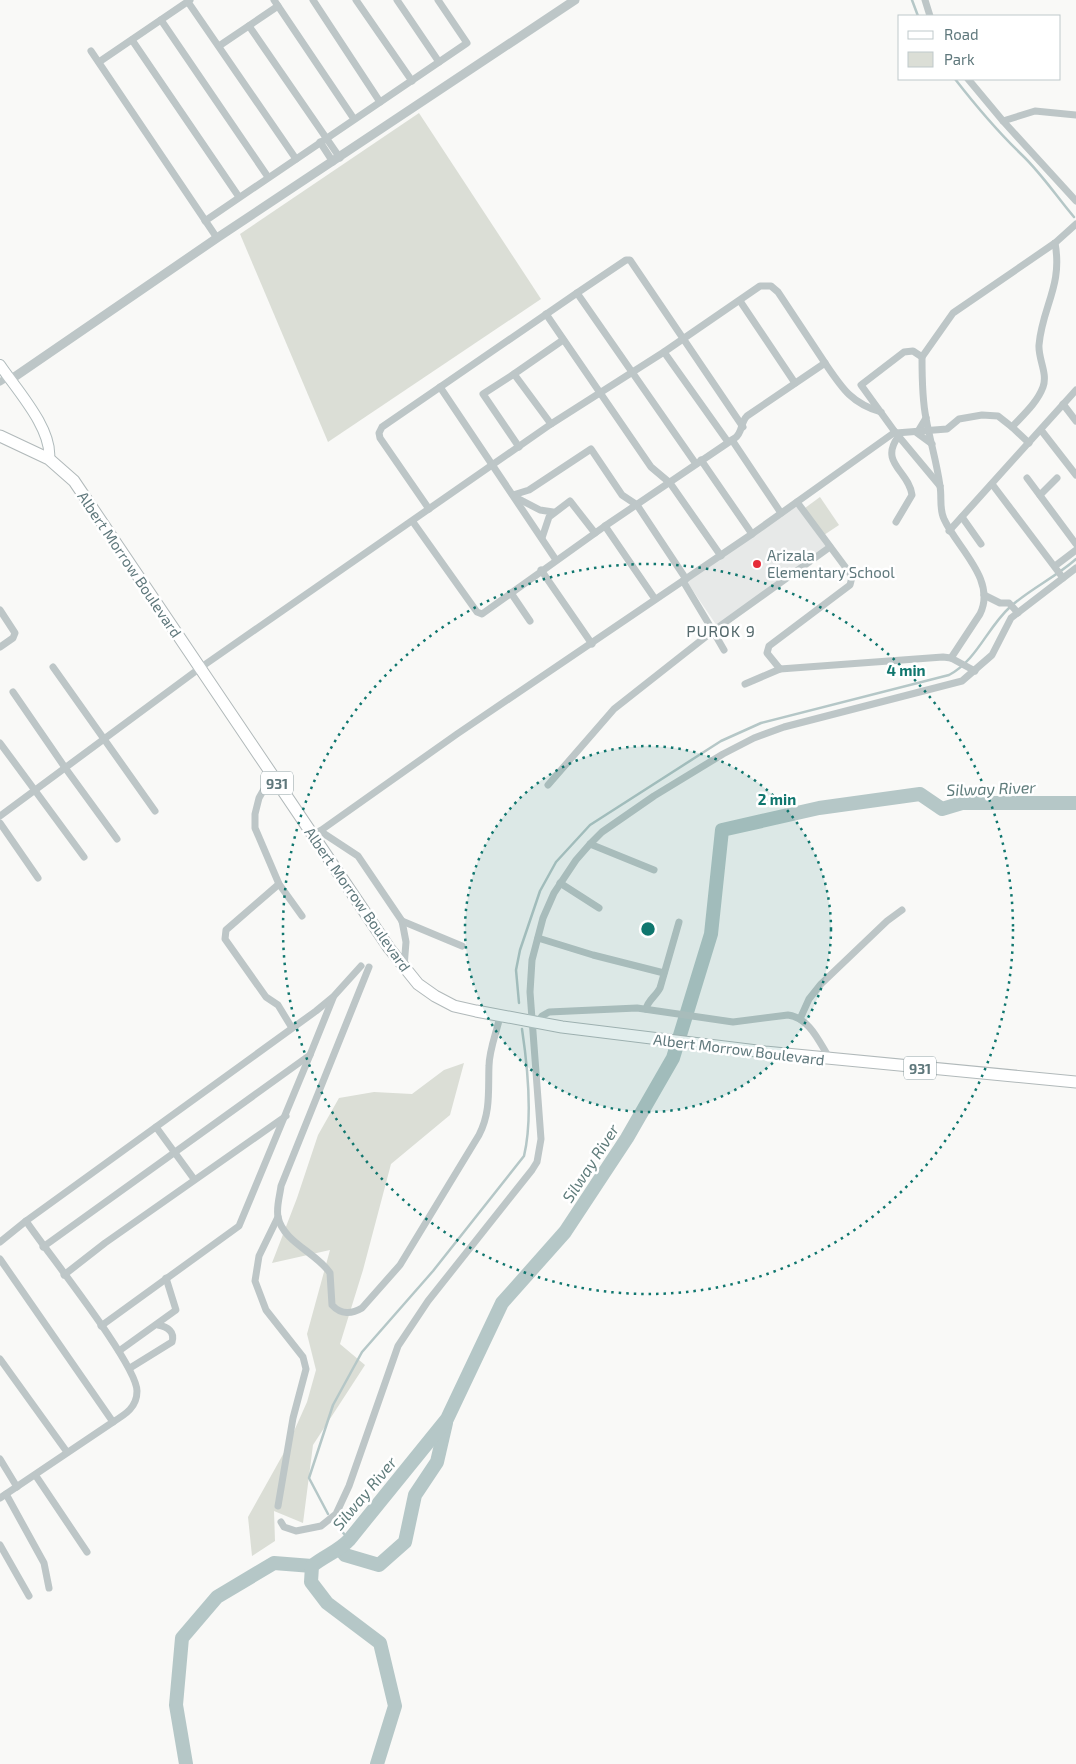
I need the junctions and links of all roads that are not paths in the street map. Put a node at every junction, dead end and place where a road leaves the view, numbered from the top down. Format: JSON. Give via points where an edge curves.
{"nodes":[{"id":1,"x":313,"y":0,"type":"edge"},
{"id":2,"x":356,"y":0,"type":"edge"},
{"id":3,"x":397,"y":0,"type":"edge"},
{"id":4,"x":438,"y":0,"type":"edge"},
{"id":5,"x":575,"y":0,"type":"edge"},
{"id":6,"x":925,"y":0,"type":"edge"},
{"id":7,"x":189,"y":1,"type":"edge"},
{"id":8,"x":276,"y":3,"type":"edge"},
{"id":9,"x":930,"y":15,"type":"edge"},
{"id":10,"x":161,"y":20,"type":"junction"},
{"id":11,"x":248,"y":26,"type":"junction"},
{"id":12,"x":132,"y":40,"type":"junction"},
{"id":13,"x":219,"y":46,"type":"junction"},
{"id":14,"x":91,"y":51,"type":"dead end"},
{"id":15,"x":99,"y":62,"type":"junction"},
{"id":16,"x":439,"y":62,"type":"junction"},
{"id":17,"x":969,"y":80,"type":"edge"},
{"id":18,"x":412,"y":81,"type":"junction"},
{"id":19,"x":380,"y":102,"type":"junction"},
{"id":20,"x":1076,"y":115,"type":"edge"},
{"id":21,"x":354,"y":119,"type":"junction"},
{"id":22,"x":1003,"y":121,"type":"junction"},
{"id":23,"x":323,"y":140,"type":"junction"},
{"id":24,"x":296,"y":159,"type":"junction"},
{"id":25,"x":336,"y":160,"type":"junction"},
{"id":26,"x":268,"y":177,"type":"junction"},
{"id":27,"x":239,"y":197,"type":"junction"},
{"id":28,"x":1076,"y":201,"type":"edge"},
{"id":29,"x":205,"y":221,"type":"junction"},
{"id":30,"x":1076,"y":224,"type":"edge"},
{"id":31,"x":217,"y":238,"type":"junction"},
{"id":32,"x":1055,"y":243,"type":"junction"},
{"id":33,"x":577,"y":293,"type":"junction"},
{"id":34,"x":740,"y":301,"type":"junction"},
{"id":35,"x":546,"y":314,"type":"junction"},
{"id":36,"x":683,"y":339,"type":"junction"},
{"id":37,"x":564,"y":340,"type":"junction"},
{"id":38,"x":664,"y":352,"type":"junction"},
{"id":39,"x":922,"y":357,"type":"junction"},
{"id":40,"x":825,"y":363,"type":"junction"},
{"id":41,"x":0,"y":365,"type":"edge"},
{"id":42,"x":631,"y":372,"type":"junction"},
{"id":43,"x":514,"y":374,"type":"junction"},
{"id":44,"x":6,"y":380,"type":"edge"},
{"id":45,"x":795,"y":383,"type":"junction"},
{"id":46,"x":440,"y":387,"type":"junction"},
{"id":47,"x":1076,"y":390,"type":"edge"},
{"id":48,"x":599,"y":393,"type":"junction"},
{"id":49,"x":1063,"y":404,"type":"junction"},
{"id":50,"x":881,"y":412,"type":"junction"},
{"id":51,"x":926,"y":418,"type":"junction"},
{"id":52,"x":1076,"y":420,"type":"edge"},
{"id":53,"x":551,"y":424,"type":"junction"},
{"id":54,"x":743,"y":427,"type":"junction"},
{"id":55,"x":1012,"y":427,"type":"junction"},
{"id":56,"x":1041,"y":430,"type":"junction"},
{"id":57,"x":929,"y":432,"type":"junction"},
{"id":58,"x":917,"y":433,"type":"junction"},
{"id":59,"x":896,"y":434,"type":"junction"},
{"id":60,"x":0,"y":436,"type":"edge"},
{"id":61,"x":730,"y":441,"type":"junction"},
{"id":62,"x":1029,"y":443,"type":"junction"},
{"id":63,"x":932,"y":444,"type":"junction"},
{"id":64,"x":519,"y":447,"type":"junction"},
{"id":65,"x":48,"y":459,"type":"junction"},
{"id":66,"x":699,"y":462,"type":"junction"},
{"id":67,"x":493,"y":466,"type":"junction"},
{"id":68,"x":1076,"y":476,"type":"edge"},
{"id":69,"x":1027,"y":478,"type":"dead end"},
{"id":70,"x":1057,"y":478,"type":"dead end"},
{"id":71,"x":670,"y":483,"type":"junction"},
{"id":72,"x":992,"y":484,"type":"junction"},
{"id":73,"x":940,"y":486,"type":"junction"},
{"id":74,"x":513,"y":495,"type":"junction"},
{"id":75,"x":1040,"y":495,"type":"junction"},
{"id":76,"x":797,"y":502,"type":"junction"},
{"id":77,"x":637,"y":505,"type":"junction"},
{"id":78,"x":430,"y":509,"type":"junction"},
{"id":79,"x":553,"y":512,"type":"junction"},
{"id":80,"x":781,"y":513,"type":"junction"},
{"id":81,"x":962,"y":517,"type":"junction"},
{"id":82,"x":413,"y":522,"type":"junction"},
{"id":83,"x":896,"y":522,"type":"dead end"},
{"id":84,"x":605,"y":526,"type":"junction"},
{"id":85,"x":949,"y":531,"type":"junction"},
{"id":86,"x":595,"y":533,"type":"junction"},
{"id":87,"x":752,"y":534,"type":"junction"},
{"id":88,"x":542,"y":538,"type":"junction"},
{"id":89,"x":981,"y":544,"type":"dead end"},
{"id":90,"x":1076,"y":544,"type":"edge"},
{"id":91,"x":830,"y":547,"type":"junction"},
{"id":92,"x":1076,"y":550,"type":"edge"},
{"id":93,"x":721,"y":556,"type":"junction"},
{"id":94,"x":556,"y":560,"type":"junction"},
{"id":95,"x":1055,"y":567,"type":"junction"},
{"id":96,"x":1076,"y":568,"type":"edge"},
{"id":97,"x":541,"y":570,"type":"junction"},
{"id":98,"x":1062,"y":577,"type":"junction"},
{"id":99,"x":684,"y":580,"type":"junction"},
{"id":100,"x":511,"y":593,"type":"junction"},
{"id":101,"x":984,"y":595,"type":"junction"},
{"id":102,"x":655,"y":599,"type":"junction"},
{"id":103,"x":1013,"y":608,"type":"junction"},
{"id":104,"x":0,"y":610,"type":"edge"},
{"id":105,"x":530,"y":621,"type":"dead end"},
{"id":106,"x":714,"y":631,"type":"junction"},
{"id":107,"x":592,"y":644,"type":"junction"},
{"id":108,"x":0,"y":647,"type":"edge"},
{"id":109,"x":724,"y":650,"type":"dead end"},
{"id":110,"x":951,"y":658,"type":"junction"},
{"id":111,"x":53,"y":667,"type":"dead end"},
{"id":112,"x":200,"y":668,"type":"junction"},
{"id":113,"x":780,"y":669,"type":"junction"},
{"id":114,"x":975,"y":671,"type":"junction"},
{"id":115,"x":745,"y":684,"type":"dead end"},
{"id":116,"x":13,"y":692,"type":"dead end"},
{"id":117,"x":104,"y":740,"type":"junction"},
{"id":118,"x":0,"y":743,"type":"edge"},
{"id":119,"x":66,"y":769,"type":"junction"},
{"id":120,"x":272,"y":775,"type":"junction"},
{"id":121,"x":548,"y":784,"type":"dead end"},
{"id":122,"x":36,"y":791,"type":"junction"},
{"id":123,"x":155,"y":811,"type":"dead end"},
{"id":124,"x":0,"y":816,"type":"edge"},
{"id":125,"x":0,"y":823,"type":"edge"},
{"id":126,"x":317,"y":834,"type":"junction"},
{"id":127,"x":117,"y":839,"type":"dead end"},
{"id":128,"x":590,"y":844,"type":"junction"},
{"id":129,"x":84,"y":856,"type":"dead end"},
{"id":130,"x":654,"y":870,"type":"dead end"},
{"id":131,"x":38,"y":878,"type":"dead end"},
{"id":132,"x":560,"y":883,"type":"junction"},
{"id":133,"x":279,"y":884,"type":"junction"},
{"id":134,"x":599,"y":908,"type":"dead end"},
{"id":135,"x":902,"y":910,"type":"dead end"},
{"id":136,"x":302,"y":916,"type":"dead end"},
{"id":137,"x":402,"y":921,"type":"junction"},
{"id":138,"x":679,"y":922,"type":"dead end"},
{"id":139,"x":538,"y":938,"type":"junction"},
{"id":140,"x":462,"y":946,"type":"dead end"},
{"id":141,"x":361,"y":966,"type":"dead end"},
{"id":142,"x":369,"y":967,"type":"dead end"},
{"id":143,"x":404,"y":968,"type":"junction"},
{"id":144,"x":664,"y":973,"type":"junction"},
{"id":145,"x":333,"y":997,"type":"junction"},
{"id":146,"x":649,"y":1009,"type":"junction"},
{"id":147,"x":500,"y":1016,"type":"junction"},
{"id":148,"x":800,"y":1019,"type":"junction"},
{"id":149,"x":535,"y":1022,"type":"junction"},
{"id":150,"x":292,"y":1028,"type":"junction"},
{"id":151,"x":310,"y":1055,"type":"junction"},
{"id":152,"x":830,"y":1059,"type":"junction"},
{"id":153,"x":295,"y":1065,"type":"junction"},
{"id":154,"x":305,"y":1066,"type":"junction"},
{"id":155,"x":1076,"y":1082,"type":"edge"},
{"id":156,"x":286,"y":1116,"type":"junction"},
{"id":157,"x":156,"y":1127,"type":"junction"},
{"id":158,"x":175,"y":1152,"type":"junction"},
{"id":159,"x":194,"y":1179,"type":"junction"},
{"id":160,"x":278,"y":1217,"type":"junction"},
{"id":161,"x":26,"y":1221,"type":"junction"},
{"id":162,"x":0,"y":1240,"type":"edge"},
{"id":163,"x":43,"y":1247,"type":"junction"},
{"id":164,"x":0,"y":1258,"type":"edge"},
{"id":165,"x":3,"y":1269,"type":"edge"},
{"id":166,"x":64,"y":1275,"type":"junction"},
{"id":167,"x":166,"y":1278,"type":"junction"},
{"id":168,"x":158,"y":1325,"type":"junction"},
{"id":169,"x":101,"y":1326,"type":"junction"},
{"id":170,"x":119,"y":1351,"type":"junction"},
{"id":171,"x":0,"y":1359,"type":"edge"},
{"id":172,"x":130,"y":1368,"type":"junction"},
{"id":173,"x":113,"y":1422,"type":"junction"},
{"id":174,"x":67,"y":1452,"type":"junction"},
{"id":175,"x":0,"y":1459,"type":"edge"},
{"id":176,"x":36,"y":1476,"type":"junction"},
{"id":177,"x":17,"y":1487,"type":"junction"},
{"id":178,"x":3,"y":1496,"type":"edge"},
{"id":179,"x":278,"y":1506,"type":"dead end"},
{"id":180,"x":281,"y":1522,"type":"dead end"},
{"id":181,"x":0,"y":1546,"type":"edge"},
{"id":182,"x":87,"y":1552,"type":"dead end"},
{"id":183,"x":49,"y":1588,"type":"dead end"},
{"id":184,"x":29,"y":1596,"type":"dead end"}],
"edges":[{"from":1,"to":19,"type":"street"},
{"from":2,"to":18,"type":"street"},
{"from":3,"to":16,"type":"street"},
{"from":4,"to":16,"type":"street","via":[[467,43]]},
{"from":5,"to":25,"type":"street"},
{"from":6,"to":9,"type":"street"},
{"from":7,"to":10,"type":"street"},
{"from":7,"to":13,"type":"street"},
{"from":8,"to":11,"type":"street"},
{"from":8,"to":21,"type":"street"},
{"from":10,"to":12,"type":"street"},
{"from":10,"to":26,"type":"street"},
{"from":11,"to":13,"type":"street"},
{"from":11,"to":23,"type":"street"},
{"from":12,"to":15,"type":"street"},
{"from":12,"to":27,"type":"street"},
{"from":13,"to":24,"type":"street"},
{"from":14,"to":15,"type":"street"},
{"from":15,"to":29,"type":"street"},
{"from":16,"to":18,"type":"street"},
{"from":17,"to":22,"type":"street"},
{"from":18,"to":19,"type":"street"},
{"from":19,"to":21,"type":"street"},
{"from":20,"to":22,"type":"street","via":[[1044,110]]},
{"from":21,"to":23,"type":"street"},
{"from":22,"to":28,"type":"street"},
{"from":23,"to":24,"type":"street"},
{"from":23,"to":25,"type":"street"},
{"from":24,"to":26,"type":"street"},
{"from":25,"to":31,"type":"street"},
{"from":26,"to":27,"type":"street"},
{"from":27,"to":29,"type":"street"},
{"from":29,"to":31,"type":"street"},
{"from":30,"to":32,"type":"street"},
{"from":31,"to":44,"type":"street"},
{"from":32,"to":39,"type":"street","via":[[952,313]]},
{"from":32,"to":55,"type":"street","via":[[1056,282],[1039,344],[1043,386]]},
{"from":33,"to":35,"type":"street"},
{"from":33,"to":36,"type":"street","via":[[629,259]]},
{"from":33,"to":42,"type":"street"},
{"from":34,"to":36,"type":"street"},
{"from":34,"to":40,"type":"street","via":[[760,286],[774,288]]},
{"from":34,"to":45,"type":"street"},
{"from":35,"to":37,"type":"street"},
{"from":35,"to":46,"type":"street"},
{"from":36,"to":38,"type":"street"},
{"from":36,"to":54,"type":"street"},
{"from":37,"to":43,"type":"street"},
{"from":37,"to":48,"type":"street"},
{"from":38,"to":42,"type":"street"},
{"from":38,"to":61,"type":"street"},
{"from":39,"to":50,"type":"street","via":[[913,351],[904,352],[862,385]]},
{"from":39,"to":51,"type":"street"},
{"from":40,"to":45,"type":"street"},
{"from":40,"to":50,"type":"street","via":[[858,404]]},
{"from":41,"to":44,"type":"main road"},
{"from":42,"to":48,"type":"street"},
{"from":42,"to":66,"type":"street"},
{"from":43,"to":53,"type":"street"},
{"from":43,"to":64,"type":"street","via":[[484,394]]},
{"from":44,"to":65,"type":"main road","via":[[43,429],[48,442]]},
{"from":45,"to":54,"type":"street","via":[[747,416]]},
{"from":46,"to":67,"type":"street"},
{"from":46,"to":78,"type":"street","via":[[382,426],[379,433]]},
{"from":47,"to":49,"type":"street"},
{"from":48,"to":53,"type":"street"},
{"from":48,"to":71,"type":"street","via":[[654,470]]},
{"from":49,"to":52,"type":"street"},
{"from":49,"to":56,"type":"street"},
{"from":50,"to":59,"type":"street"},
{"from":51,"to":57,"type":"street"},
{"from":51,"to":58,"type":"street"},
{"from":53,"to":64,"type":"street"},
{"from":54,"to":61,"type":"street","via":[[740,435]]},
{"from":55,"to":57,"type":"street","via":[[998,416],[982,415],[962,418],[947,429]]},
{"from":55,"to":62,"type":"street"},
{"from":56,"to":62,"type":"street"},
{"from":56,"to":68,"type":"street"},
{"from":57,"to":58,"type":"street"},
{"from":57,"to":63,"type":"street"},
{"from":58,"to":59,"type":"street"},
{"from":58,"to":63,"type":"street"},
{"from":59,"to":73,"type":"street"},
{"from":59,"to":76,"type":"street"},
{"from":59,"to":83,"type":"street","via":[[892,456],[912,495]]},
{"from":60,"to":65,"type":"highway","name":"Albert Morrow Boulevard","number":"931"},
{"from":61,"to":66,"type":"street"},
{"from":61,"to":80,"type":"street"},
{"from":62,"to":72,"type":"street"},
{"from":63,"to":73,"type":"street"},
{"from":64,"to":67,"type":"street"},
{"from":65,"to":112,"type":"highway","name":"Albert Morrow Boulevard","number":"931","via":[[74,481]]},
{"from":66,"to":71,"type":"street"},
{"from":66,"to":87,"type":"street"},
{"from":67,"to":74,"type":"street"},
{"from":67,"to":78,"type":"street"},
{"from":69,"to":75,"type":"street"},
{"from":70,"to":75,"type":"street"},
{"from":71,"to":77,"type":"street"},
{"from":71,"to":93,"type":"street"},
{"from":72,"to":81,"type":"street"},
{"from":72,"to":95,"type":"street"},
{"from":73,"to":85,"type":"street","via":[[941,513]]},
{"from":74,"to":77,"type":"street","via":[[529,490],[591,448],[622,495]]},
{"from":74,"to":79,"type":"street","via":[[525,504]]},
{"from":74,"to":88,"type":"street"},
{"from":75,"to":90,"type":"street"},
{"from":76,"to":80,"type":"street"},
{"from":76,"to":91,"type":"street"},
{"from":77,"to":84,"type":"street"},
{"from":77,"to":99,"type":"street"},
{"from":78,"to":82,"type":"street"},
{"from":79,"to":86,"type":"street","via":[[570,501]]},
{"from":79,"to":88,"type":"street"},
{"from":80,"to":87,"type":"street"},
{"from":81,"to":85,"type":"street"},
{"from":81,"to":89,"type":"street"},
{"from":82,"to":100,"type":"street","via":[[477,612],[486,612]]},
{"from":82,"to":112,"type":"street"},
{"from":84,"to":86,"type":"street"},
{"from":84,"to":102,"type":"street"},
{"from":85,"to":101,"type":"street","via":[[980,576]]},
{"from":86,"to":94,"type":"street"},
{"from":87,"to":93,"type":"street"},
{"from":88,"to":94,"type":"street"},
{"from":91,"to":106,"type":"street"},
{"from":91,"to":113,"type":"street","via":[[849,572],[851,582],[769,646],[768,653]]},
{"from":92,"to":95,"type":"street"},
{"from":93,"to":99,"type":"street"},
{"from":94,"to":97,"type":"street"},
{"from":95,"to":98,"type":"street"},
{"from":96,"to":98,"type":"street"},
{"from":97,"to":100,"type":"street"},
{"from":97,"to":107,"type":"street"},
{"from":98,"to":103,"type":"street"},
{"from":99,"to":102,"type":"street"},
{"from":99,"to":106,"type":"street"},
{"from":100,"to":105,"type":"street"},
{"from":101,"to":103,"type":"street"},
{"from":101,"to":110,"type":"street","via":[[984,607]]},
{"from":102,"to":107,"type":"street"},
{"from":103,"to":114,"type":"street","via":[[992,655]]},
{"from":104,"to":108,"type":"street","via":[[15,633]]},
{"from":106,"to":109,"type":"street"},
{"from":106,"to":121,"type":"street","via":[[614,709]]},
{"from":107,"to":126,"type":"street","via":[[558,664]]},
{"from":110,"to":113,"type":"street","via":[[926,657]]},
{"from":110,"to":114,"type":"street"},
{"from":111,"to":117,"type":"street"},
{"from":112,"to":117,"type":"street"},
{"from":112,"to":120,"type":"highway","name":"Albert Morrow Boulevard","number":"931"},
{"from":113,"to":115,"type":"street"},
{"from":114,"to":128,"type":"street","via":[[953,684],[784,727],[754,738],[654,796]]},
{"from":116,"to":119,"type":"street"},
{"from":117,"to":119,"type":"street"},
{"from":117,"to":123,"type":"street"},
{"from":118,"to":122,"type":"street"},
{"from":119,"to":122,"type":"street"},
{"from":119,"to":127,"type":"street"},
{"from":120,"to":126,"type":"highway","name":"Albert Morrow Boulevard","number":"931"},
{"from":120,"to":133,"type":"street","via":[[259,798],[255,828]]},
{"from":122,"to":124,"type":"street"},
{"from":122,"to":129,"type":"street"},
{"from":125,"to":131,"type":"street"},
{"from":126,"to":137,"type":"street","via":[[358,856]]},
{"from":126,"to":143,"type":"highway","name":"Albert Morrow Boulevard","number":"931"},
{"from":128,"to":130,"type":"street"},
{"from":128,"to":132,"type":"street"},
{"from":132,"to":134,"type":"street"},
{"from":132,"to":139,"type":"street","via":[[543,918]]},
{"from":133,"to":136,"type":"street"},
{"from":133,"to":150,"type":"street","via":[[224,934],[266,997],[278,1004]]},
{"from":135,"to":148,"type":"street","via":[[821,984],[809,999]]},
{"from":137,"to":140,"type":"street"},
{"from":137,"to":143,"type":"street"},
{"from":138,"to":144,"type":"street"},
{"from":139,"to":144,"type":"street"},
{"from":139,"to":149,"type":"street","via":[[530,975]]},
{"from":141,"to":145,"type":"street"},
{"from":142,"to":160,"type":"street","via":[[281,1186]]},
{"from":143,"to":147,"type":"highway","name":"Albert Morrow Boulevard","number":"931","via":[[418,984],[454,1006]]},
{"from":144,"to":146,"type":"street","via":[[657,994],[649,1001]]},
{"from":145,"to":150,"type":"street"},
{"from":145,"to":151,"type":"street"},
{"from":146,"to":148,"type":"street","via":[[723,1021],[742,1022],[781,1015]]},
{"from":146,"to":149,"type":"street","via":[[549,1012]]},
{"from":147,"to":149,"type":"highway","name":"Albert Morrow Boulevard","number":"931"},
{"from":147,"to":160,"type":"street","via":[[489,1066],[485,1124],[400,1265],[367,1304],[354,1313],[336,1310],[330,1298],[330,1273],[296,1242]]},
{"from":148,"to":152,"type":"street","via":[[812,1030]]},
{"from":149,"to":152,"type":"highway","name":"Albert Morrow Boulevard","number":"931"},
{"from":149,"to":180,"type":"street","via":[[541,1139],[537,1162],[428,1301],[398,1346],[349,1486],[336,1514],[321,1526],[296,1530],[284,1527]]},
{"from":150,"to":157,"type":"street"},
{"from":151,"to":153,"type":"street"},
{"from":151,"to":154,"type":"street"},
{"from":152,"to":155,"type":"highway","name":"Albert Morrow Boulevard","number":"931"},
{"from":153,"to":154,"type":"street"},
{"from":153,"to":158,"type":"street"},
{"from":154,"to":156,"type":"street"},
{"from":156,"to":159,"type":"street"},
{"from":156,"to":167,"type":"street","via":[[239,1226]]},
{"from":157,"to":158,"type":"street"},
{"from":157,"to":161,"type":"street"},
{"from":158,"to":159,"type":"street"},
{"from":158,"to":163,"type":"street"},
{"from":159,"to":166,"type":"street"},
{"from":160,"to":179,"type":"street","via":[[259,1256],[255,1281],[266,1310],[303,1357],[306,1369],[293,1418]]},
{"from":161,"to":162,"type":"street"},
{"from":161,"to":163,"type":"street"},
{"from":163,"to":166,"type":"street"},
{"from":164,"to":165,"type":"street"},
{"from":165,"to":173,"type":"street"},
{"from":166,"to":169,"type":"street"},
{"from":167,"to":168,"type":"street","via":[[176,1310]]},
{"from":167,"to":169,"type":"street"},
{"from":168,"to":170,"type":"street"},
{"from":168,"to":172,"type":"street","via":[[169,1329],[172,1342]]},
{"from":169,"to":170,"type":"street"},
{"from":170,"to":172,"type":"street"},
{"from":171,"to":174,"type":"street"},
{"from":172,"to":173,"type":"street","via":[[137,1385],[136,1399],[130,1411]]},
{"from":173,"to":174,"type":"street"},
{"from":174,"to":176,"type":"street"},
{"from":175,"to":177,"type":"street"},
{"from":176,"to":177,"type":"street"},
{"from":176,"to":182,"type":"street"},
{"from":177,"to":178,"type":"street"},
{"from":178,"to":183,"type":"street","via":[[44,1563]]},
{"from":181,"to":184,"type":"street"}]}
